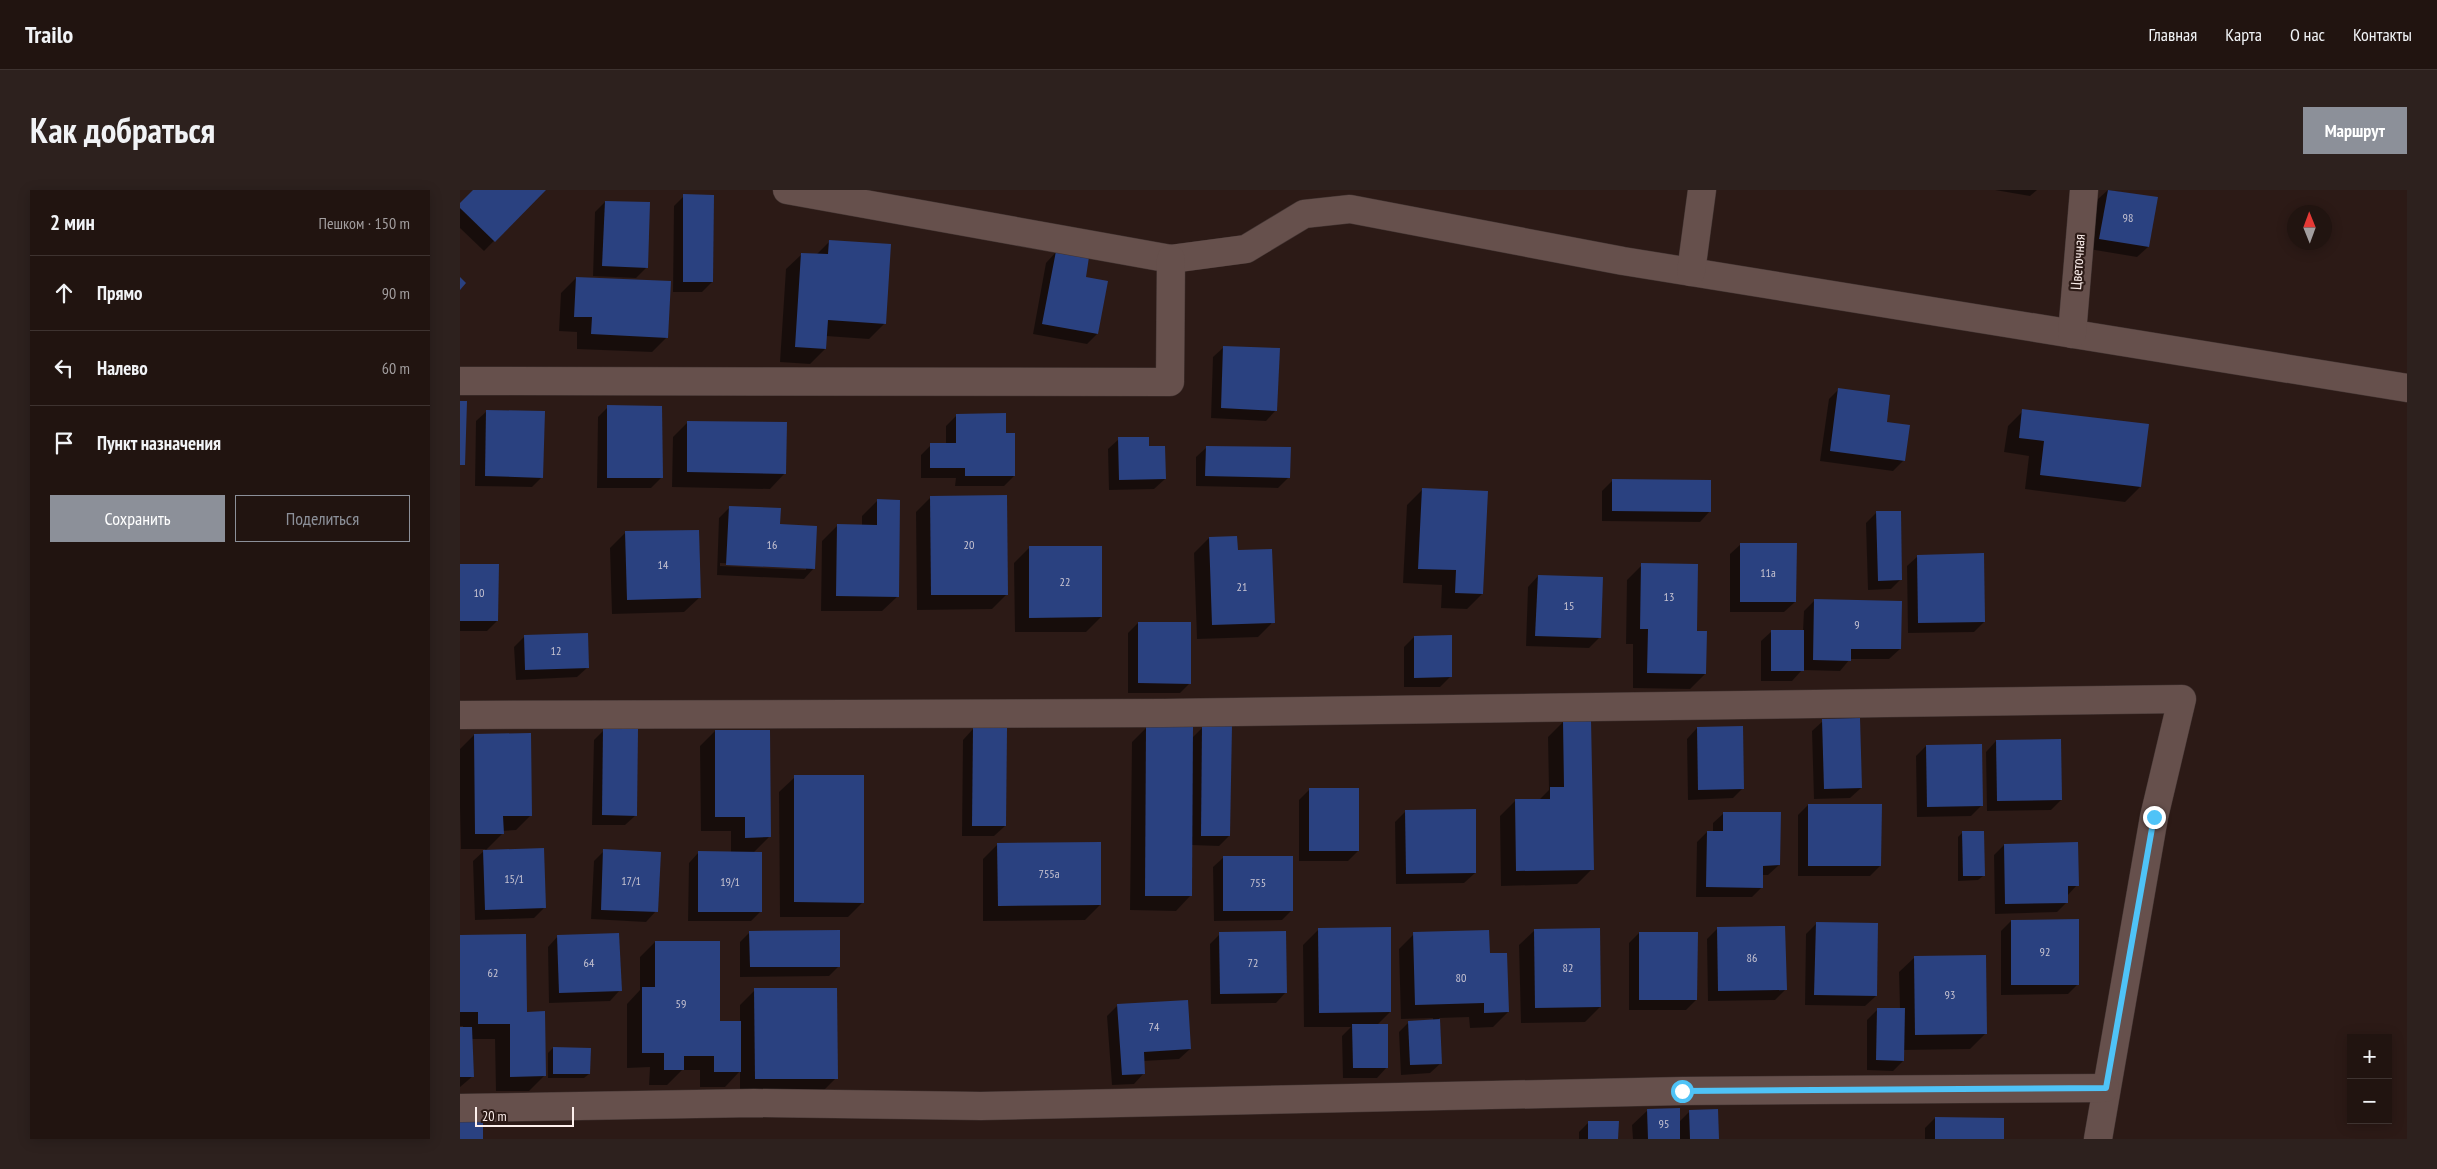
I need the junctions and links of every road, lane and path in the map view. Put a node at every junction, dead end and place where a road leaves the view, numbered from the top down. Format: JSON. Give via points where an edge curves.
{"nodes":[{"id":1,"x":787,"y":190,"type":"edge"},
{"id":2,"x":1702,"y":190,"type":"edge"},
{"id":3,"x":2084,"y":190,"type":"edge"},
{"id":4,"x":1320,"y":201,"type":"edge"},
{"id":5,"x":1171,"y":259,"type":"junction"},
{"id":6,"x":1691,"y":272,"type":"junction"},
{"id":7,"x":2072,"y":334,"type":"junction"},
{"id":8,"x":460,"y":381,"type":"edge"},
{"id":9,"x":2407,"y":388,"type":"edge"},
{"id":10,"x":460,"y":715,"type":"edge"},
{"id":11,"x":2106,"y":1088,"type":"junction"},
{"id":12,"x":460,"y":1108,"type":"edge"},
{"id":13,"x":2098,"y":1139,"type":"edge"}],
"edges":[{"from":1,"to":5,"type":"street"},
{"from":2,"to":6,"type":"street"},
{"from":3,"to":7,"type":"street","name":"Цветочная"},
{"from":4,"to":5,"type":"street","via":[[1246,249]]},
{"from":4,"to":6,"type":"street"},
{"from":5,"to":8,"type":"street","via":[[1170,382]]},
{"from":6,"to":7,"type":"street"},
{"from":7,"to":9,"type":"street"},
{"from":10,"to":11,"type":"street","via":[[1164,713],[2182,699],[2154,817]]},
{"from":11,"to":12,"type":"street","via":[[1673,1091],[981,1106],[754,1103]]},
{"from":11,"to":13,"type":"street"}]}
